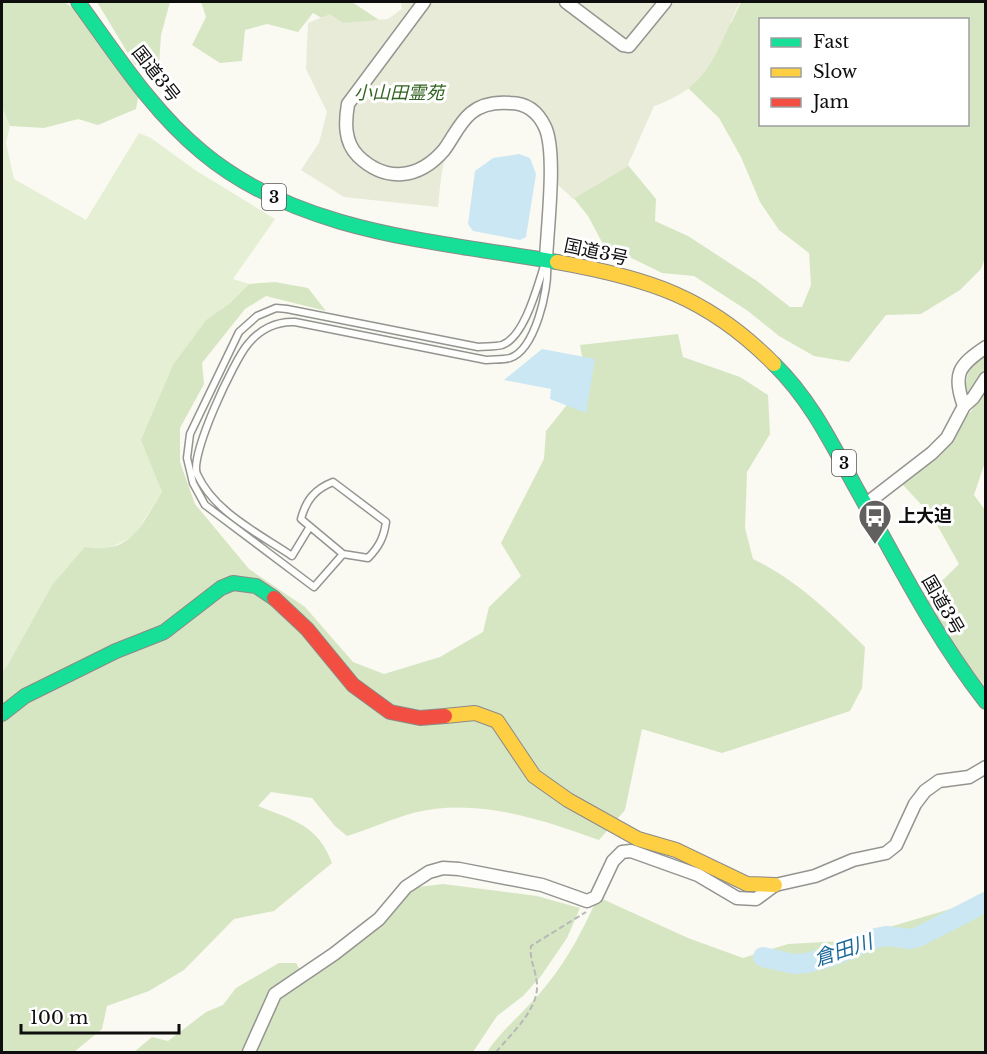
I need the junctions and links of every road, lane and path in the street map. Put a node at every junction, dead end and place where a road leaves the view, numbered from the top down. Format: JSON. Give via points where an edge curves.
{"nodes":[{"id":1,"x":78,"y":2,"type":"edge"},
{"id":2,"x":424,"y":2,"type":"edge"},
{"id":3,"x":566,"y":2,"type":"edge"},
{"id":4,"x":665,"y":2,"type":"edge"},
{"id":5,"x":546,"y":260,"type":"junction"},
{"id":6,"x":986,"y":347,"type":"edge"},
{"id":7,"x":986,"y":378,"type":"edge"},
{"id":8,"x":964,"y":406,"type":"junction"},
{"id":9,"x":866,"y":504,"type":"junction"},
{"id":10,"x":309,"y":528,"type":"junction"},
{"id":11,"x":343,"y":554,"type":"junction"},
{"id":12,"x":986,"y":702,"type":"edge"},
{"id":13,"x":2,"y":714,"type":"edge"},
{"id":14,"x":986,"y":767,"type":"edge"},
{"id":15,"x":775,"y":885,"type":"junction"},
{"id":16,"x":592,"y":899,"type":"junction"},
{"id":17,"x":249,"y":1053,"type":"edge"},
{"id":18,"x":496,"y":1053,"type":"edge"}],
"edges":[{"from":1,"to":5,"type":"main road","name":"国道3号","number":"3","via":[[164,114],[202,152],[252,187],[345,225]]},
{"from":2,"to":5,"type":"street","via":[[348,104],[345,120],[353,152],[383,173],[400,176],[416,172],[431,163],[477,109],[492,103],[526,105],[546,129],[549,148]]},
{"from":3,"to":4,"type":"street","via":[[629,46]]},
{"from":5,"to":9,"type":"main road","name":"国道3号","number":"3","via":[[619,274],[670,290],[720,317],[752,341],[809,403]]},
{"from":5,"to":10,"type":"lane","via":[[548,282],[541,310],[528,340],[511,358],[486,360],[284,321],[265,328],[247,345],[198,447],[195,471],[218,505],[292,556]]},
{"from":5,"to":11,"type":"lane","via":[[524,320],[503,345],[478,347],[276,308],[257,316],[239,332],[190,434],[187,458],[193,483],[205,506],[314,586]]},
{"from":6,"to":8,"type":"street","via":[[960,369]]},
{"from":7,"to":8,"type":"street"},
{"from":8,"to":9,"type":"street","via":[[947,438],[932,453]]},
{"from":9,"to":12,"type":"main road","name":"国道3号","number":"3","via":[[945,645]]},
{"from":10,"to":11,"type":"lane"},
{"from":10,"to":11,"type":"lane","via":[[301,519],[305,505],[313,494],[333,482],[386,522],[384,536],[368,558]]},
{"from":13,"to":15,"type":"main road","via":[[25,696],[164,632],[221,588],[233,583],[256,586],[307,629],[353,685],[390,712],[420,718],[475,713],[496,721],[534,776],[576,805],[638,839],[676,850],[747,884]]},
{"from":14,"to":15,"type":"street","via":[[969,777],[939,781],[925,791],[896,845],[886,853]]},
{"from":15,"to":16,"type":"street","via":[[756,899],[737,898],[698,875],[631,851],[622,852],[613,861]]},
{"from":16,"to":17,"type":"street","via":[[587,901],[542,885],[459,869],[429,872],[406,887],[370,926],[275,994]]},
{"from":16,"to":18,"type":"path","via":[[594,907],[531,946],[529,955],[537,992],[530,1009]]}]}
